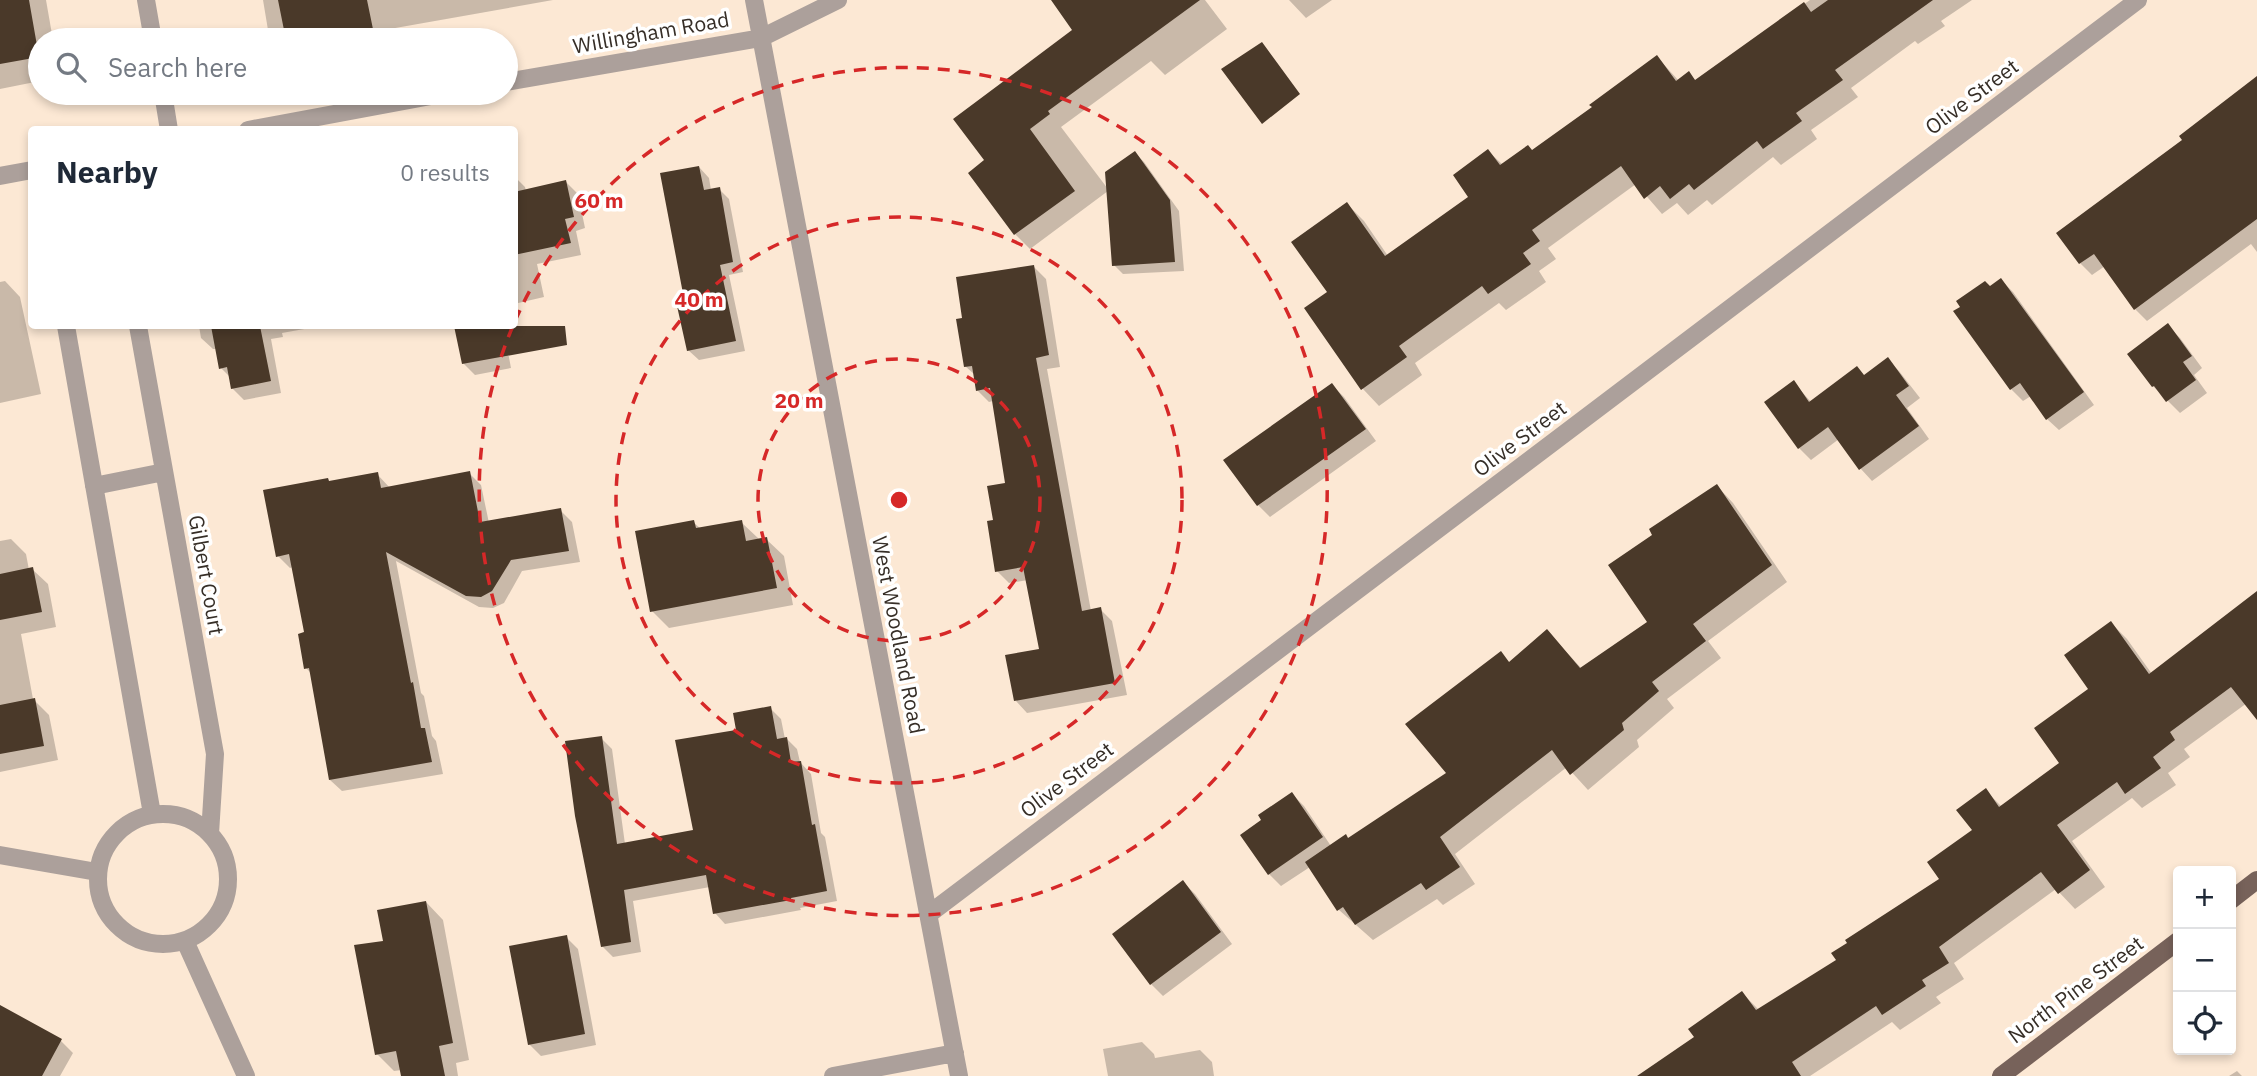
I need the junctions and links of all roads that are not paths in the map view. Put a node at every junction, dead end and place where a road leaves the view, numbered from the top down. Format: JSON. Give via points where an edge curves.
{"nodes":[{"id":1,"x":146,"y":0,"type":"edge"},
{"id":2,"x":754,"y":0,"type":"edge"},
{"id":3,"x":838,"y":0,"type":"edge"},
{"id":4,"x":2138,"y":0,"type":"edge"},
{"id":5,"x":151,"y":28,"type":"edge"},
{"id":6,"x":761,"y":38,"type":"junction"},
{"id":7,"x":518,"y":80,"type":"edge"},
{"id":8,"x":165,"y":105,"type":"edge"},
{"id":9,"x":382,"y":105,"type":"edge"},
{"id":10,"x":168,"y":126,"type":"edge"},
{"id":11,"x":270,"y":126,"type":"edge"},
{"id":12,"x":28,"y":171,"type":"edge"},
{"id":13,"x":0,"y":176,"type":"edge"},
{"id":14,"x":67,"y":329,"type":"edge"},
{"id":15,"x":139,"y":329,"type":"edge"},
{"id":16,"x":164,"y":472,"type":"junction"},
{"id":17,"x":94,"y":486,"type":"junction"},
{"id":18,"x":152,"y":814,"type":"junction"},
{"id":19,"x":210,"y":834,"type":"junction"},
{"id":20,"x":0,"y":855,"type":"edge"},
{"id":21,"x":97,"y":872,"type":"junction"},
{"id":22,"x":2257,"y":880,"type":"edge"},
{"id":23,"x":2236,"y":896,"type":"edge"},
{"id":24,"x":929,"y":914,"type":"junction"},
{"id":25,"x":185,"y":942,"type":"junction"},
{"id":26,"x":2173,"y":944,"type":"edge"},
{"id":27,"x":955,"y":1053,"type":"junction"},
{"id":28,"x":246,"y":1076,"type":"edge"},
{"id":29,"x":833,"y":1076,"type":"edge"},
{"id":30,"x":959,"y":1076,"type":"edge"},
{"id":31,"x":2001,"y":1076,"type":"edge"}],
"edges":[{"from":1,"to":5,"type":"street"},
{"from":2,"to":6,"type":"street","name":"West Woodland Road"},
{"from":3,"to":6,"type":"street","name":"Willingham Road"},
{"from":4,"to":24,"type":"street","name":"Olive Street"},
{"from":6,"to":7,"type":"street","name":"Willingham Road"},
{"from":6,"to":24,"type":"street","name":"West Woodland Road"},
{"from":8,"to":10,"type":"street"},
{"from":9,"to":11,"type":"street"},
{"from":12,"to":13,"type":"street"},
{"from":14,"to":17,"type":"street"},
{"from":15,"to":16,"type":"street","name":"Gilbert Court"},
{"from":16,"to":17,"type":"street"},
{"from":16,"to":19,"type":"street","name":"Gilbert Court","via":[[215,754]]},
{"from":17,"to":18,"type":"street"},
{"from":18,"to":19,"type":"street","via":[[184,817]]},
{"from":18,"to":21,"type":"street","via":[[114,834]]},
{"from":19,"to":25,"type":"street","via":[[223,852],[227,894],[219,914],[204,931]]},
{"from":20,"to":21,"type":"street"},
{"from":21,"to":25,"type":"street","via":[[99,894],[122,931],[163,945]]},
{"from":22,"to":23,"type":"main road"},
{"from":24,"to":27,"type":"street","name":"West Woodland Road"},
{"from":25,"to":28,"type":"street"},
{"from":26,"to":31,"type":"main road","name":"North Pine Street"},
{"from":27,"to":29,"type":"street"},
{"from":27,"to":30,"type":"street","name":"West Woodland Road"}]}
